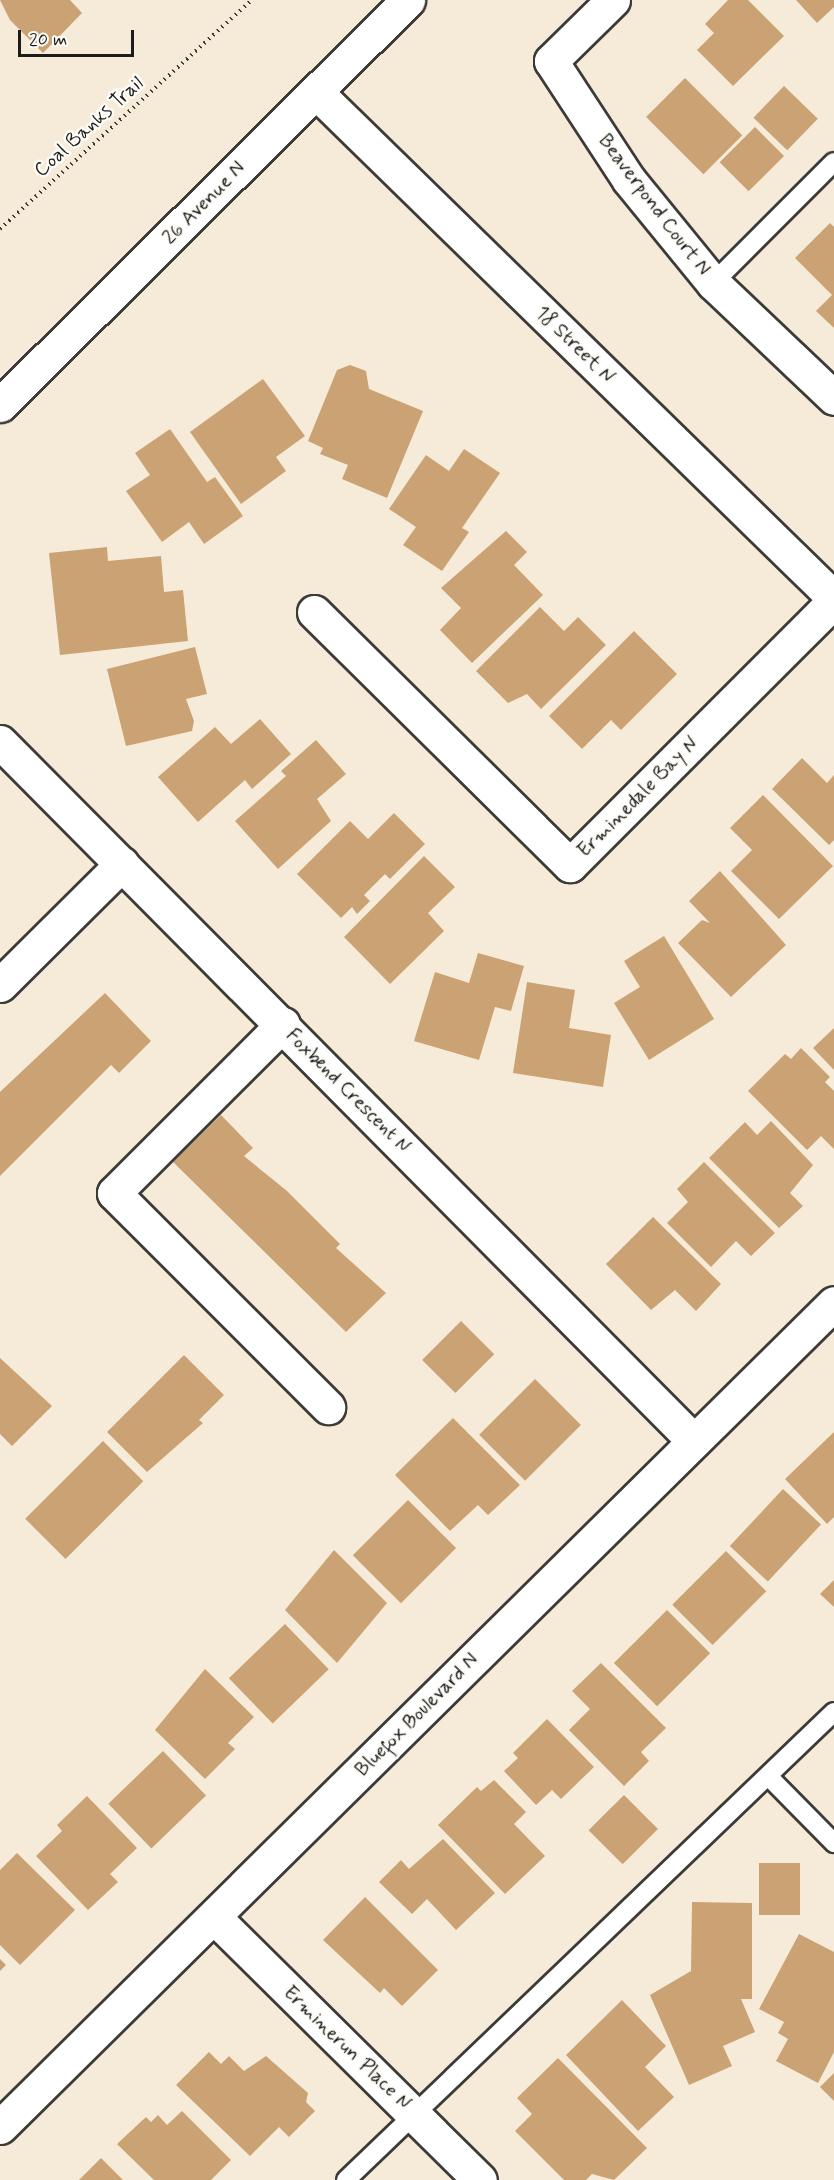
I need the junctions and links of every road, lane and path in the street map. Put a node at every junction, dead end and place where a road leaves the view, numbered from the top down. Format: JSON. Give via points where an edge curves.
{"nodes":[{"id":1,"x":252,"y":0,"type":"edge"},
{"id":2,"x":408,"y":0,"type":"edge"},
{"id":3,"x":613,"y":0,"type":"edge"},
{"id":4,"x":316,"y":92,"type":"junction"},
{"id":5,"x":834,"y":162,"type":"edge"},
{"id":6,"x":0,"y":229,"type":"edge"},
{"id":7,"x":713,"y":283,"type":"junction"},
{"id":8,"x":834,"y":398,"type":"edge"},
{"id":9,"x":0,"y":405,"type":"edge"},
{"id":10,"x":834,"y":599,"type":"edge"},
{"id":11,"x":314,"y":612,"type":"dead end"},
{"id":12,"x":0,"y":742,"type":"edge"},
{"id":13,"x":122,"y":864,"type":"junction"},
{"id":14,"x":0,"y":985,"type":"edge"},
{"id":15,"x":283,"y":1024,"type":"junction"},
{"id":16,"x":834,"y":1303,"type":"edge"},
{"id":17,"x":328,"y":1407,"type":"dead end"},
{"id":18,"x":694,"y":1441,"type":"junction"},
{"id":19,"x":834,"y":1712,"type":"edge"},
{"id":20,"x":769,"y":1777,"type":"junction"},
{"id":21,"x":834,"y":1843,"type":"edge"},
{"id":22,"x":214,"y":1917,"type":"junction"},
{"id":23,"x":413,"y":2113,"type":"junction"},
{"id":24,"x":0,"y":2127,"type":"edge"},
{"id":25,"x":346,"y":2180,"type":"edge"},
{"id":26,"x":480,"y":2180,"type":"edge"}],
"edges":[{"from":1,"to":6,"type":"path","name":"Coal Banks Trail"},
{"from":2,"to":4,"type":"street","name":"26 Avenue N"},
{"from":3,"to":7,"type":"street","name":"Beaverpond Court N","via":[[551,60],[629,180]]},
{"from":4,"to":9,"type":"street","name":"26 Avenue N"},
{"from":4,"to":10,"type":"street","name":"18 Street N"},
{"from":5,"to":7,"type":"lane"},
{"from":7,"to":8,"type":"street","name":"Beaverpond Court N"},
{"from":10,"to":11,"type":"street","name":"Erminedale Bay N","via":[[570,865]]},
{"from":12,"to":13,"type":"street","name":"Foxbend Crescent N"},
{"from":13,"to":14,"type":"street"},
{"from":13,"to":15,"type":"street","name":"Foxbend Crescent N"},
{"from":15,"to":17,"type":"street","via":[[114,1193]]},
{"from":15,"to":18,"type":"street","name":"Foxbend Crescent N"},
{"from":16,"to":18,"type":"street","name":"Bluefox Boulevard N"},
{"from":18,"to":22,"type":"street","name":"Bluefox Boulevard N"},
{"from":19,"to":20,"type":"lane"},
{"from":20,"to":21,"type":"lane"},
{"from":20,"to":23,"type":"lane"},
{"from":22,"to":23,"type":"street","name":"Erminerun Place N"},
{"from":22,"to":24,"type":"street","name":"Bluefox Boulevard N"},
{"from":23,"to":25,"type":"lane"},
{"from":23,"to":26,"type":"street","name":"Erminerun Place N"}]}
